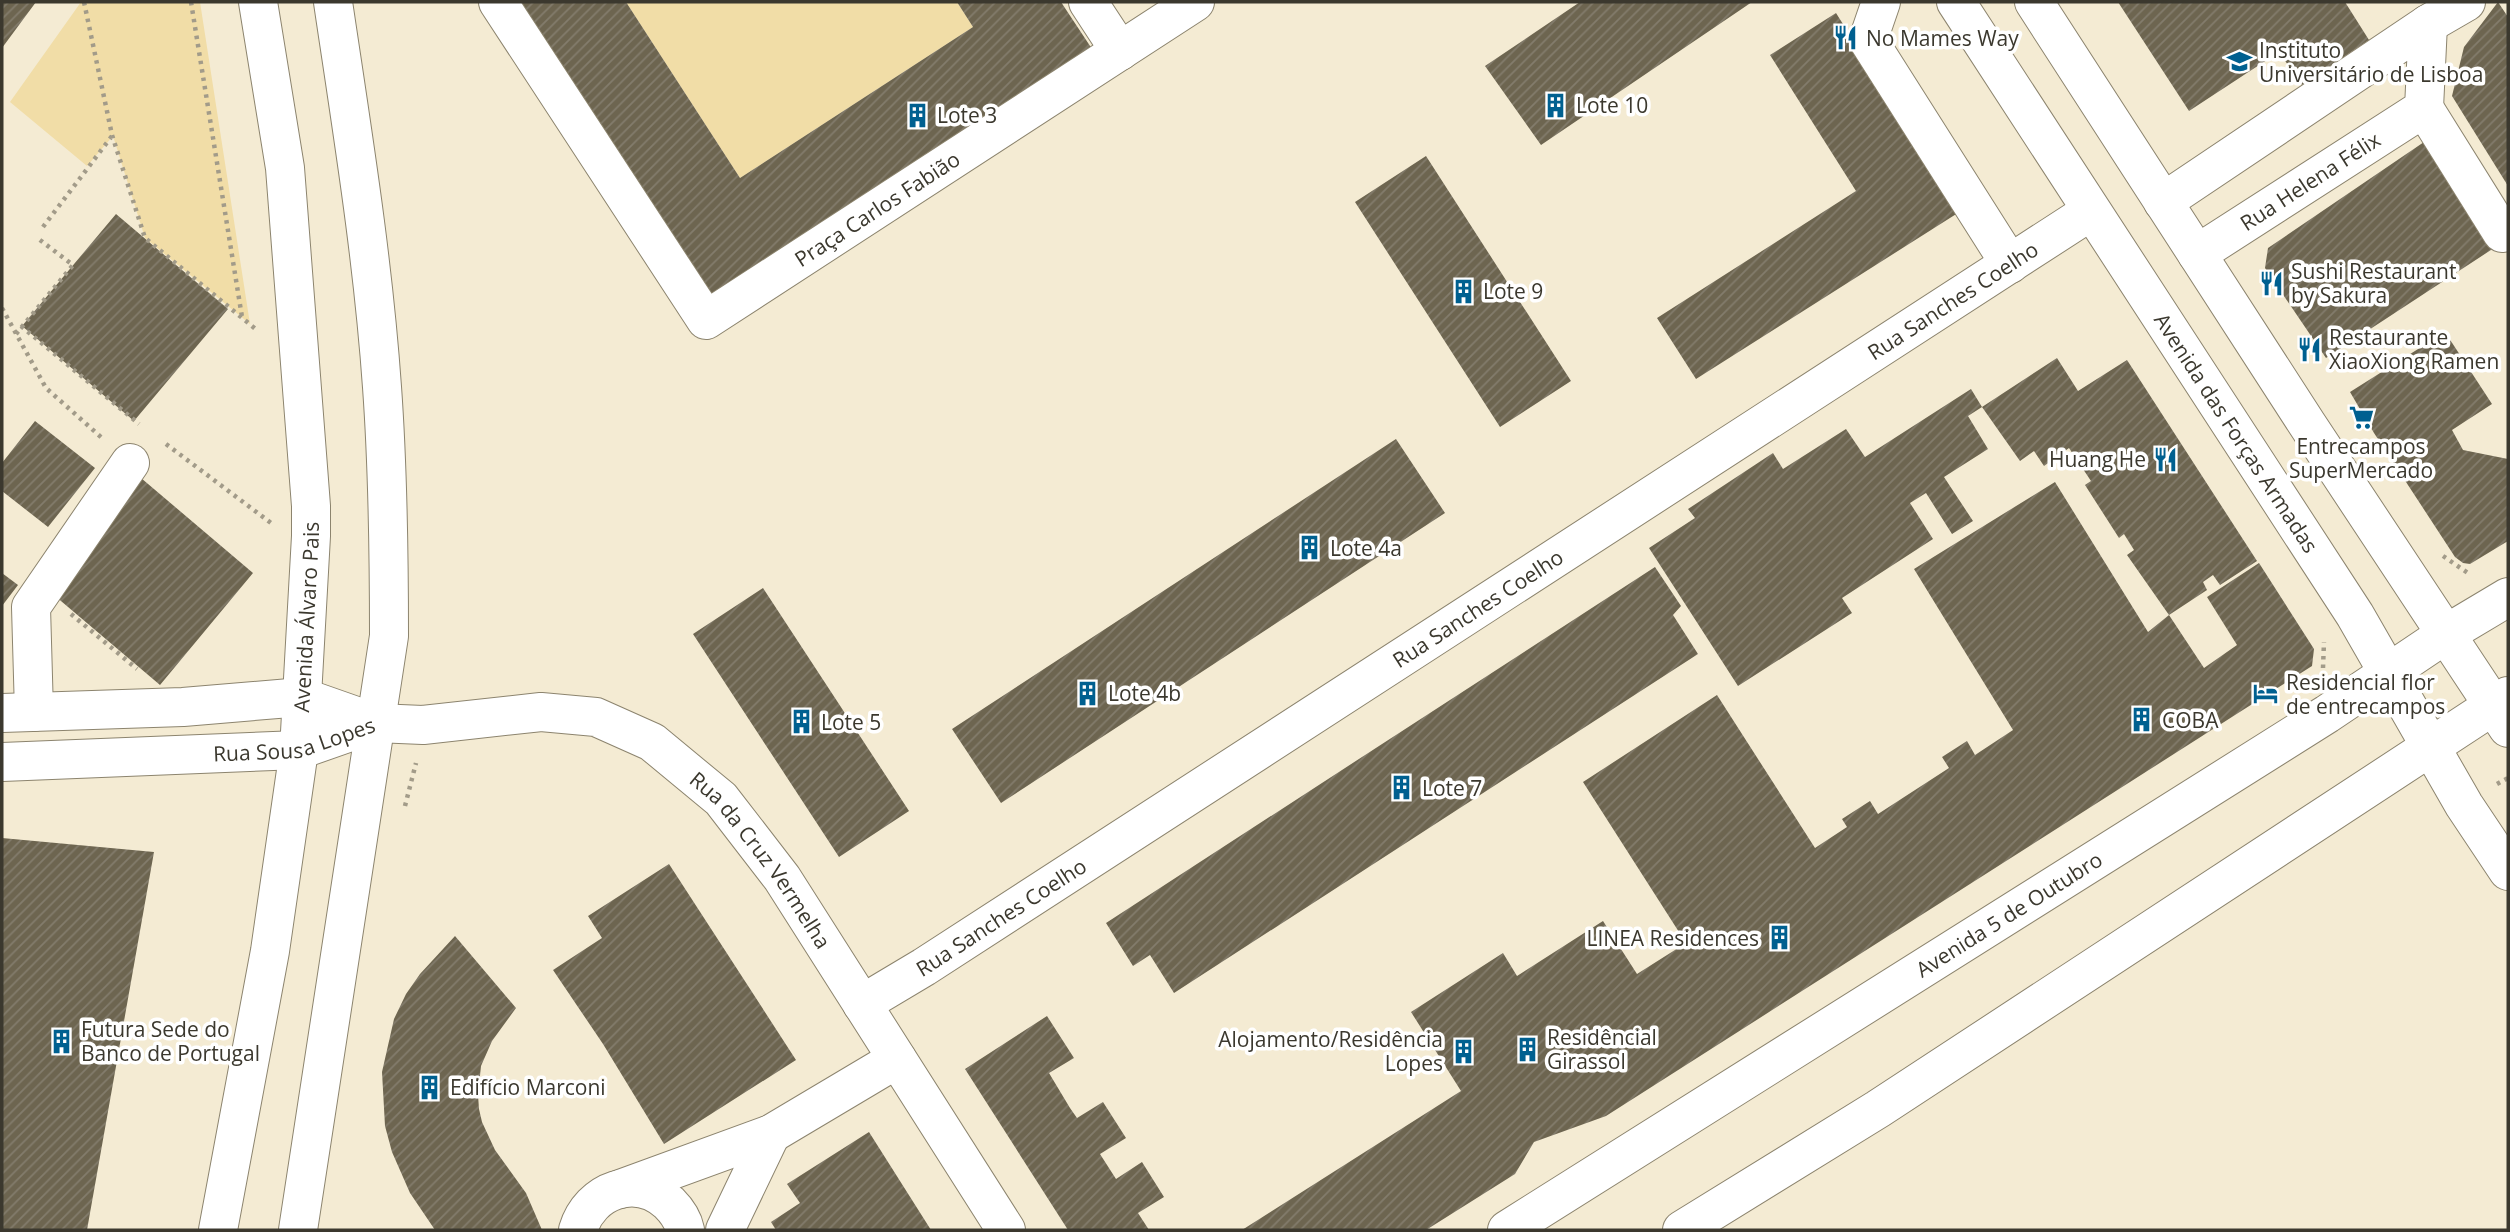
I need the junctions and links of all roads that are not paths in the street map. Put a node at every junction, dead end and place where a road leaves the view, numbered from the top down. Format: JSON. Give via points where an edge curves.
{"nodes":[{"id":1,"x":258,"y":2,"type":"edge"},
{"id":2,"x":333,"y":2,"type":"edge"},
{"id":3,"x":498,"y":2,"type":"edge"},
{"id":4,"x":1088,"y":2,"type":"edge"},
{"id":5,"x":1195,"y":2,"type":"edge"},
{"id":6,"x":1881,"y":2,"type":"edge"},
{"id":7,"x":1956,"y":2,"type":"edge"},
{"id":8,"x":2034,"y":2,"type":"edge"},
{"id":9,"x":2466,"y":2,"type":"edge"},
{"id":10,"x":2428,"y":13,"type":"edge"},
{"id":11,"x":1120,"y":51,"type":"junction"},
{"id":12,"x":2424,"y":108,"type":"junction"},
{"id":13,"x":2163,"y":202,"type":"junction"},
{"id":14,"x":2091,"y":211,"type":"junction"},
{"id":15,"x":2508,"y":232,"type":"edge"},
{"id":16,"x":2197,"y":254,"type":"junction"},
{"id":17,"x":2010,"y":264,"type":"junction"},
{"id":18,"x":143,"y":450,"type":"road end"},
{"id":19,"x":2508,"y":597,"type":"edge"},
{"id":20,"x":2446,"y":635,"type":"junction"},
{"id":21,"x":2388,"y":672,"type":"junction"},
{"id":22,"x":302,"y":697,"type":"junction"},
{"id":23,"x":2503,"y":710,"type":"edge"},
{"id":24,"x":18,"y":712,"type":"edge"},
{"id":25,"x":376,"y":723,"type":"junction"},
{"id":26,"x":2431,"y":747,"type":"junction"},
{"id":27,"x":299,"y":750,"type":"junction"},
{"id":28,"x":2,"y":762,"type":"edge"},
{"id":29,"x":2508,"y":870,"type":"edge"},
{"id":30,"x":862,"y":1004,"type":"junction"},
{"id":31,"x":897,"y":1059,"type":"junction"},
{"id":32,"x":771,"y":1134,"type":"junction"},
{"id":33,"x":620,"y":1189,"type":"junction"},
{"id":34,"x":218,"y":1230,"type":"edge"},
{"id":35,"x":298,"y":1230,"type":"edge"},
{"id":36,"x":578,"y":1230,"type":"edge"},
{"id":37,"x":685,"y":1230,"type":"edge"},
{"id":38,"x":725,"y":1230,"type":"edge"},
{"id":39,"x":1006,"y":1230,"type":"edge"},
{"id":40,"x":1507,"y":1230,"type":"edge"},
{"id":41,"x":1682,"y":1230,"type":"edge"}],
"edges":[{"from":1,"to":22,"type":"street","name":"Avenida Álvaro Pais","via":[[285,168],[311,506]]},
{"from":2,"to":25,"type":"street","via":[[364,217],[382,387],[389,636]]},
{"from":3,"to":11,"type":"street","name":"Praça Carlos Fabião","via":[[706,320]]},
{"from":4,"to":11,"type":"street"},
{"from":5,"to":11,"type":"street","name":"Praça Carlos Fabião"},
{"from":6,"to":17,"type":"street","via":[[1868,40]]},
{"from":7,"to":14,"type":"street","name":"Avenida das Forças Armadas"},
{"from":8,"to":13,"type":"street"},
{"from":9,"to":10,"type":"street"},
{"from":10,"to":12,"type":"street"},
{"from":10,"to":13,"type":"street"},
{"from":12,"to":15,"type":"street","via":[[2502,233]]},
{"from":12,"to":16,"type":"street","name":"Rua Helena Félix"},
{"from":13,"to":16,"type":"street"},
{"from":14,"to":17,"type":"street","name":"Rua Sanches Coelho"},
{"from":14,"to":21,"type":"street","name":"Avenida das Forças Armadas","via":[[2356,615]]},
{"from":16,"to":20,"type":"street"},
{"from":17,"to":30,"type":"street","name":"Rua Sanches Coelho"},
{"from":18,"to":24,"type":"street","via":[[31,607]]},
{"from":19,"to":20,"type":"street","name":"Avenida 5 de Outubro"},
{"from":20,"to":21,"type":"street","name":"Avenida 5 de Outubro"},
{"from":20,"to":23,"type":"street"},
{"from":21,"to":26,"type":"street","name":"Avenida das Forças Armadas"},
{"from":21,"to":40,"type":"street","name":"Avenida 5 de Outubro"},
{"from":22,"to":24,"type":"street","name":"Rua Sousa Lopes","via":[[183,707]]},
{"from":22,"to":25,"type":"street","name":"Rua Sousa Lopes"},
{"from":22,"to":27,"type":"street","name":"Avenida Álvaro Pais"},
{"from":23,"to":26,"type":"street"},
{"from":25,"to":27,"type":"street","name":"Rua Sousa Lopes"},
{"from":25,"to":30,"type":"street","name":"Rua da Cruz Vermelha","via":[[423,724],[541,712],[596,718],[652,742],[721,799],[782,878]]},
{"from":25,"to":35,"type":"street"},
{"from":26,"to":29,"type":"street","name":"Avenida das Forças Armadas"},
{"from":26,"to":41,"type":"street","via":[[1878,1109]]},
{"from":27,"to":28,"type":"street","name":"Rua Sousa Lopes"},
{"from":27,"to":34,"type":"street","name":"Avenida Álvaro Pais","via":[[270,951]]},
{"from":30,"to":31,"type":"street","name":"Rua da Cruz Vermelha"},
{"from":31,"to":32,"type":"street"},
{"from":31,"to":39,"type":"street","name":"Rua da Cruz Vermelha"},
{"from":32,"to":33,"type":"street"},
{"from":32,"to":38,"type":"street"},
{"from":33,"to":36,"type":"street","via":[[593,1203]]},
{"from":33,"to":37,"type":"street","via":[[642,1188],[660,1195],[675,1208]]}]}
